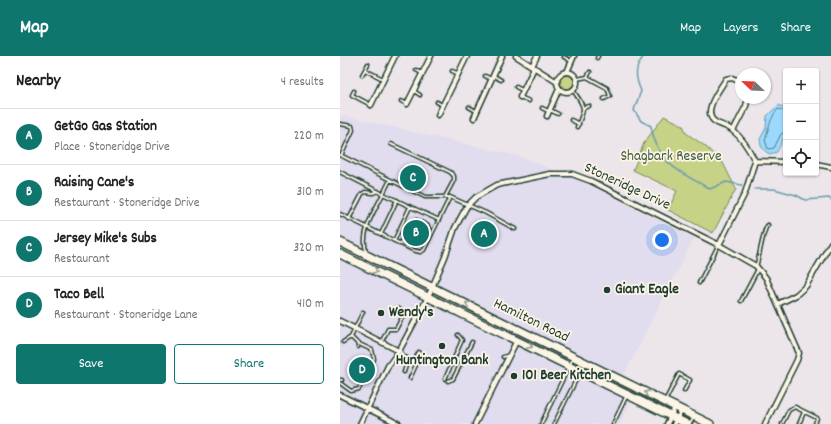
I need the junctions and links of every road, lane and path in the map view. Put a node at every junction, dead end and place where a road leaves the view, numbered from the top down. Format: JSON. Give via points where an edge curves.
{"nodes":[{"id":1,"x":395,"y":56,"type":"edge"},
{"id":2,"x":431,"y":56,"type":"edge"},
{"id":3,"x":467,"y":56,"type":"edge"},
{"id":4,"x":502,"y":56,"type":"edge"},
{"id":5,"x":516,"y":56,"type":"edge"},
{"id":6,"x":537,"y":56,"type":"edge"},
{"id":7,"x":564,"y":57,"type":"edge"},
{"id":8,"x":572,"y":58,"type":"edge"},
{"id":9,"x":368,"y":64,"type":"dead end"},
{"id":10,"x":533,"y":67,"type":"junction"},
{"id":11,"x":365,"y":70,"type":"junction"},
{"id":12,"x":416,"y":70,"type":"dead end"},
{"id":13,"x":452,"y":71,"type":"dead end"},
{"id":14,"x":567,"y":72,"type":"junction"},
{"id":15,"x":590,"y":72,"type":"dead end"},
{"id":16,"x":423,"y":73,"type":"junction"},
{"id":17,"x":458,"y":74,"type":"junction"},
{"id":18,"x":362,"y":75,"type":"dead end"},
{"id":19,"x":485,"y":76,"type":"dead end"},
{"id":20,"x":587,"y":77,"type":"junction"},
{"id":21,"x":493,"y":78,"type":"junction"},
{"id":22,"x":384,"y":79,"type":"junction"},
{"id":23,"x":735,"y":79,"type":"edge"},
{"id":24,"x":501,"y":80,"type":"dead end"},
{"id":25,"x":577,"y":80,"type":"junction"},
{"id":26,"x":557,"y":82,"type":"junction"},
{"id":27,"x":516,"y":87,"type":"dead end"},
{"id":28,"x":560,"y":89,"type":"junction"},
{"id":29,"x":524,"y":90,"type":"junction"},
{"id":30,"x":573,"y":90,"type":"junction"},
{"id":31,"x":354,"y":91,"type":"dead end"},
{"id":32,"x":414,"y":91,"type":"junction"},
{"id":33,"x":420,"y":95,"type":"dead end"},
{"id":34,"x":520,"y":97,"type":"joint"},
{"id":35,"x":604,"y":98,"type":"dead end"},
{"id":36,"x":401,"y":101,"type":"dead end"},
{"id":37,"x":529,"y":101,"type":"dead end"},
{"id":38,"x":437,"y":102,"type":"dead end"},
{"id":39,"x":407,"y":104,"type":"joint"},
{"id":40,"x":746,"y":104,"type":"edge"},
{"id":41,"x":371,"y":105,"type":"joint"},
{"id":42,"x":443,"y":105,"type":"junction"},
{"id":43,"x":589,"y":106,"type":"dead end"},
{"id":44,"x":469,"y":107,"type":"dead end"},
{"id":45,"x":542,"y":108,"type":"dead end"},
{"id":46,"x":584,"y":108,"type":"junction"},
{"id":47,"x":477,"y":111,"type":"junction"},
{"id":48,"x":549,"y":112,"type":"junction"},
{"id":49,"x":558,"y":114,"type":"dead end"},
{"id":50,"x":438,"y":115,"type":"dead end"},
{"id":51,"x":474,"y":118,"type":"dead end"},
{"id":52,"x":572,"y":120,"type":"dead end"},
{"id":53,"x":340,"y":124,"type":"edge"},
{"id":54,"x":579,"y":124,"type":"junction"},
{"id":55,"x":577,"y":127,"type":"dead end"},
{"id":56,"x":733,"y":131,"type":"junction"},
{"id":57,"x":391,"y":144,"type":"dead end"},
{"id":58,"x":341,"y":156,"type":"edge"},
{"id":59,"x":755,"y":162,"type":"junction"},
{"id":60,"x":783,"y":162,"type":"edge"},
{"id":61,"x":819,"y":164,"type":"edge"},
{"id":62,"x":831,"y":166,"type":"edge"},
{"id":63,"x":340,"y":172,"type":"edge"},
{"id":64,"x":390,"y":180,"type":"junction"},
{"id":65,"x":378,"y":191,"type":"junction"},
{"id":66,"x":383,"y":194,"type":"junction"},
{"id":67,"x":445,"y":197,"type":"junction"},
{"id":68,"x":450,"y":197,"type":"junction"},
{"id":69,"x":397,"y":200,"type":"junction"},
{"id":70,"x":467,"y":206,"type":"junction"},
{"id":71,"x":410,"y":207,"type":"junction"},
{"id":72,"x":340,"y":214,"type":"edge"},
{"id":73,"x":349,"y":219,"type":"junction"},
{"id":74,"x":438,"y":220,"type":"junction"},
{"id":75,"x":768,"y":225,"type":"dead end"},
{"id":76,"x":367,"y":227,"type":"junction"},
{"id":77,"x":515,"y":229,"type":"dead end"},
{"id":78,"x":381,"y":234,"type":"junction"},
{"id":79,"x":394,"y":241,"type":"junction"},
{"id":80,"x":428,"y":241,"type":"junction"},
{"id":81,"x":340,"y":242,"type":"edge"},
{"id":82,"x":831,"y":243,"type":"edge"},
{"id":83,"x":400,"y":244,"type":"junction"},
{"id":84,"x":719,"y":245,"type":"junction"},
{"id":85,"x":340,"y":254,"type":"edge"},
{"id":86,"x":368,"y":255,"type":"junction"},
{"id":87,"x":758,"y":267,"type":"junction"},
{"id":88,"x":699,"y":283,"type":"dead end"},
{"id":89,"x":432,"y":286,"type":"junction"},
{"id":90,"x":428,"y":297,"type":"junction"},
{"id":91,"x":740,"y":301,"type":"dead end"},
{"id":92,"x":778,"y":304,"type":"junction"},
{"id":93,"x":399,"y":309,"type":"dead end"},
{"id":94,"x":363,"y":312,"type":"dead end"},
{"id":95,"x":340,"y":321,"type":"edge"},
{"id":96,"x":355,"y":329,"type":"junction"},
{"id":97,"x":458,"y":335,"type":"dead end"},
{"id":98,"x":351,"y":336,"type":"junction"},
{"id":99,"x":517,"y":339,"type":"junction"},
{"id":100,"x":343,"y":342,"type":"dead end"},
{"id":101,"x":357,"y":342,"type":"junction"},
{"id":102,"x":382,"y":342,"type":"junction"},
{"id":103,"x":472,"y":342,"type":"dead end"},
{"id":104,"x":358,"y":347,"type":"dead end"},
{"id":105,"x":400,"y":351,"type":"junction"},
{"id":106,"x":419,"y":352,"type":"dead end"},
{"id":107,"x":509,"y":355,"type":"junction"},
{"id":108,"x":502,"y":357,"type":"dead end"},
{"id":109,"x":574,"y":357,"type":"junction"},
{"id":110,"x":407,"y":358,"type":"junction"},
{"id":111,"x":585,"y":362,"type":"junction"},
{"id":112,"x":413,"y":363,"type":"junction"},
{"id":113,"x":569,"y":366,"type":"junction"},
{"id":114,"x":581,"y":371,"type":"junction"},
{"id":115,"x":404,"y":372,"type":"dead end"},
{"id":116,"x":410,"y":378,"type":"dead end"},
{"id":117,"x":445,"y":379,"type":"dead end"},
{"id":118,"x":341,"y":381,"type":"edge"},
{"id":119,"x":448,"y":381,"type":"dead end"},
{"id":120,"x":684,"y":391,"type":"dead end"},
{"id":121,"x":627,"y":394,"type":"junction"},
{"id":122,"x":340,"y":395,"type":"edge"},
{"id":123,"x":664,"y":402,"type":"junction"},
{"id":124,"x":368,"y":409,"type":"junction"},
{"id":125,"x":679,"y":409,"type":"junction"},
{"id":126,"x":804,"y":412,"type":"junction"},
{"id":127,"x":694,"y":416,"type":"junction"},
{"id":128,"x":674,"y":420,"type":"edge"},
{"id":129,"x":360,"y":424,"type":"edge"},
{"id":130,"x":399,"y":424,"type":"edge"},
{"id":131,"x":474,"y":424,"type":"edge"},
{"id":132,"x":541,"y":424,"type":"edge"},
{"id":133,"x":554,"y":424,"type":"edge"},
{"id":134,"x":613,"y":424,"type":"edge"},
{"id":135,"x":667,"y":424,"type":"edge"},
{"id":136,"x":687,"y":424,"type":"edge"},
{"id":137,"x":690,"y":424,"type":"edge"},
{"id":138,"x":710,"y":424,"type":"edge"},
{"id":139,"x":765,"y":424,"type":"edge"},
{"id":140,"x":782,"y":424,"type":"edge"},
{"id":141,"x":798,"y":424,"type":"edge"},
{"id":142,"x":815,"y":424,"type":"edge"}],
"edges":[{"from":1,"to":22,"type":"street"},
{"from":2,"to":16,"type":"street"},
{"from":3,"to":17,"type":"street"},
{"from":4,"to":21,"type":"street"},
{"from":5,"to":10,"type":"street"},
{"from":6,"to":10,"type":"street"},
{"from":7,"to":8,"type":"lane"},
{"from":8,"to":14,"type":"street"},
{"from":9,"to":11,"type":"lane"},
{"from":10,"to":26,"type":"street"},
{"from":10,"to":29,"type":"street"},
{"from":11,"to":18,"type":"lane"},
{"from":11,"to":22,"type":"lane"},
{"from":12,"to":16,"type":"lane"},
{"from":13,"to":17,"type":"lane"},
{"from":14,"to":25,"type":"street","via":[[574,74]]},
{"from":14,"to":26,"type":"street","via":[[559,76]]},
{"from":15,"to":20,"type":"lane"},
{"from":16,"to":32,"type":"street"},
{"from":17,"to":42,"type":"street"},
{"from":19,"to":21,"type":"lane"},
{"from":20,"to":25,"type":"lane"},
{"from":20,"to":35,"type":"lane","via":[[607,88],[610,96]]},
{"from":21,"to":24,"type":"lane"},
{"from":21,"to":47,"type":"street"},
{"from":22,"to":41,"type":"street"},
{"from":23,"to":56,"type":"street","via":[[726,79],[709,113],[716,122]]},
{"from":25,"to":30,"type":"street"},
{"from":26,"to":28,"type":"street"},
{"from":27,"to":29,"type":"lane"},
{"from":28,"to":30,"type":"street","via":[[567,92]]},
{"from":28,"to":48,"type":"street"},
{"from":29,"to":34,"type":"street"},
{"from":30,"to":46,"type":"lane"},
{"from":31,"to":41,"type":"lane","via":[[352,95]]},
{"from":32,"to":33,"type":"lane"},
{"from":32,"to":39,"type":"street"},
{"from":34,"to":37,"type":"lane"},
{"from":36,"to":39,"type":"lane"},
{"from":38,"to":42,"type":"lane"},
{"from":40,"to":56,"type":"street"},
{"from":42,"to":50,"type":"street"},
{"from":43,"to":46,"type":"lane"},
{"from":44,"to":47,"type":"lane"},
{"from":45,"to":48,"type":"lane"},
{"from":46,"to":54,"type":"lane"},
{"from":47,"to":51,"type":"street"},
{"from":48,"to":49,"type":"lane"},
{"from":52,"to":54,"type":"lane"},
{"from":53,"to":58,"type":"lane","via":[[352,126],[354,130]]},
{"from":54,"to":55,"type":"lane"},
{"from":56,"to":59,"type":"street","via":[[744,143]]},
{"from":57,"to":67,"type":"lane","via":[[450,172],[454,180]]},
{"from":58,"to":64,"type":"lane"},
{"from":59,"to":60,"type":"street"},
{"from":59,"to":84,"type":"street","via":[[745,193]]},
{"from":61,"to":62,"type":"street"},
{"from":63,"to":65,"type":"lane"},
{"from":64,"to":66,"type":"lane"},
{"from":64,"to":67,"type":"lane","via":[[425,197]]},
{"from":65,"to":66,"type":"lane"},
{"from":65,"to":73,"type":"lane","via":[[362,194]]},
{"from":66,"to":69,"type":"lane"},
{"from":66,"to":76,"type":"lane"},
{"from":67,"to":68,"type":"lane"},
{"from":68,"to":70,"type":"lane"},
{"from":68,"to":74,"type":"lane"},
{"from":69,"to":71,"type":"lane"},
{"from":69,"to":78,"type":"lane"},
{"from":70,"to":77,"type":"lane"},
{"from":70,"to":84,"type":"street","name":"Stoneridge Drive","via":[[476,197],[497,185],[550,174],[572,174]]},
{"from":70,"to":89,"type":"street","name":"Stoneridge Drive","via":[[455,228]]},
{"from":71,"to":74,"type":"lane"},
{"from":71,"to":79,"type":"lane"},
{"from":72,"to":73,"type":"lane"},
{"from":73,"to":76,"type":"lane"},
{"from":74,"to":80,"type":"lane"},
{"from":75,"to":87,"type":"lane","via":[[764,229]]},
{"from":76,"to":78,"type":"lane"},
{"from":76,"to":86,"type":"lane","via":[[364,246]]},
{"from":78,"to":79,"type":"lane"},
{"from":79,"to":83,"type":"lane"},
{"from":80,"to":83,"type":"lane","via":[[424,250],[420,252]]},
{"from":80,"to":83,"type":"lane","via":[[428,226],[416,220],[409,225]]},
{"from":81,"to":86,"type":"main road","name":"Hamilton Road"},
{"from":82,"to":92,"type":"street","via":[[806,286],[796,296]]},
{"from":84,"to":87,"type":"street","name":"Stoneridge Drive"},
{"from":84,"to":88,"type":"lane"},
{"from":85,"to":90,"type":"main road","name":"Hamilton Road","one_way":true},
{"from":86,"to":89,"type":"main road","name":"Hamilton Road"},
{"from":87,"to":91,"type":"lane"},
{"from":87,"to":92,"type":"street"},
{"from":89,"to":90,"type":"street","name":"Stoneridge Drive"},
{"from":109,"to":89,"type":"main road","name":"Hamilton Road","one_way":true},
{"from":90,"to":99,"type":"main road","name":"Hamilton Road"},
{"from":90,"to":105,"type":"street","name":"Stoneridge Drive"},
{"from":92,"to":139,"type":"street","via":[[799,353]]},
{"from":93,"to":102,"type":"lane","via":[[402,316],[396,329],[388,329]]},
{"from":94,"to":96,"type":"lane"},
{"from":95,"to":96,"type":"street"},
{"from":96,"to":98,"type":"lane"},
{"from":96,"to":102,"type":"street"},
{"from":97,"to":117,"type":"lane","via":[[462,340],[460,348]]},
{"from":98,"to":100,"type":"lane"},
{"from":98,"to":101,"type":"lane"},
{"from":99,"to":107,"type":"street"},
{"from":99,"to":113,"type":"main road","name":"Hamilton Road","one_way":true},
{"from":101,"to":104,"type":"lane"},
{"from":101,"to":118,"type":"lane","via":[[373,352],[372,365],[362,387],[357,391],[351,391]]},
{"from":102,"to":105,"type":"street"},
{"from":103,"to":119,"type":"lane","via":[[453,379]]},
{"from":105,"to":110,"type":"lane"},
{"from":105,"to":124,"type":"street","name":"Stoneridge Drive","via":[[388,366]]},
{"from":106,"to":112,"type":"lane"},
{"from":107,"to":108,"type":"lane"},
{"from":107,"to":131,"type":"street"},
{"from":109,"to":111,"type":"main road","name":"Hamilton Road"},
{"from":109,"to":113,"type":"lane"},
{"from":110,"to":112,"type":"lane"},
{"from":110,"to":115,"type":"lane"},
{"from":111,"to":114,"type":"lane"},
{"from":123,"to":111,"type":"main road","name":"Hamilton Road","one_way":true},
{"from":112,"to":116,"type":"lane","via":[[416,365]]},
{"from":113,"to":114,"type":"main road","name":"Hamilton Road"},
{"from":113,"to":132,"type":"lane"},
{"from":114,"to":121,"type":"main road","name":"Hamilton Road"},
{"from":114,"to":133,"type":"lane"},
{"from":120,"to":123,"type":"lane","via":[[690,380],[679,374]]},
{"from":121,"to":128,"type":"main road","name":"Hamilton Road"},
{"from":121,"to":134,"type":"lane"},
{"from":122,"to":124,"type":"street"},
{"from":123,"to":125,"type":"main road","name":"Hamilton Road"},
{"from":124,"to":129,"type":"street","name":"Stoneridge Drive"},
{"from":124,"to":130,"type":"street"},
{"from":125,"to":127,"type":"main road","name":"Hamilton Road"},
{"from":125,"to":128,"type":"street"},
{"from":125,"to":128,"type":"street"},
{"from":126,"to":140,"type":"lane","via":[[791,407]]},
{"from":126,"to":141,"type":"lane"},
{"from":126,"to":142,"type":"lane","via":[[817,418]]},
{"from":127,"to":137,"type":"lane"},
{"from":127,"to":138,"type":"main road","name":"Hamilton Road"},
{"from":128,"to":135,"type":"street"},
{"from":128,"to":136,"type":"main road","name":"Hamilton Road"}]}
